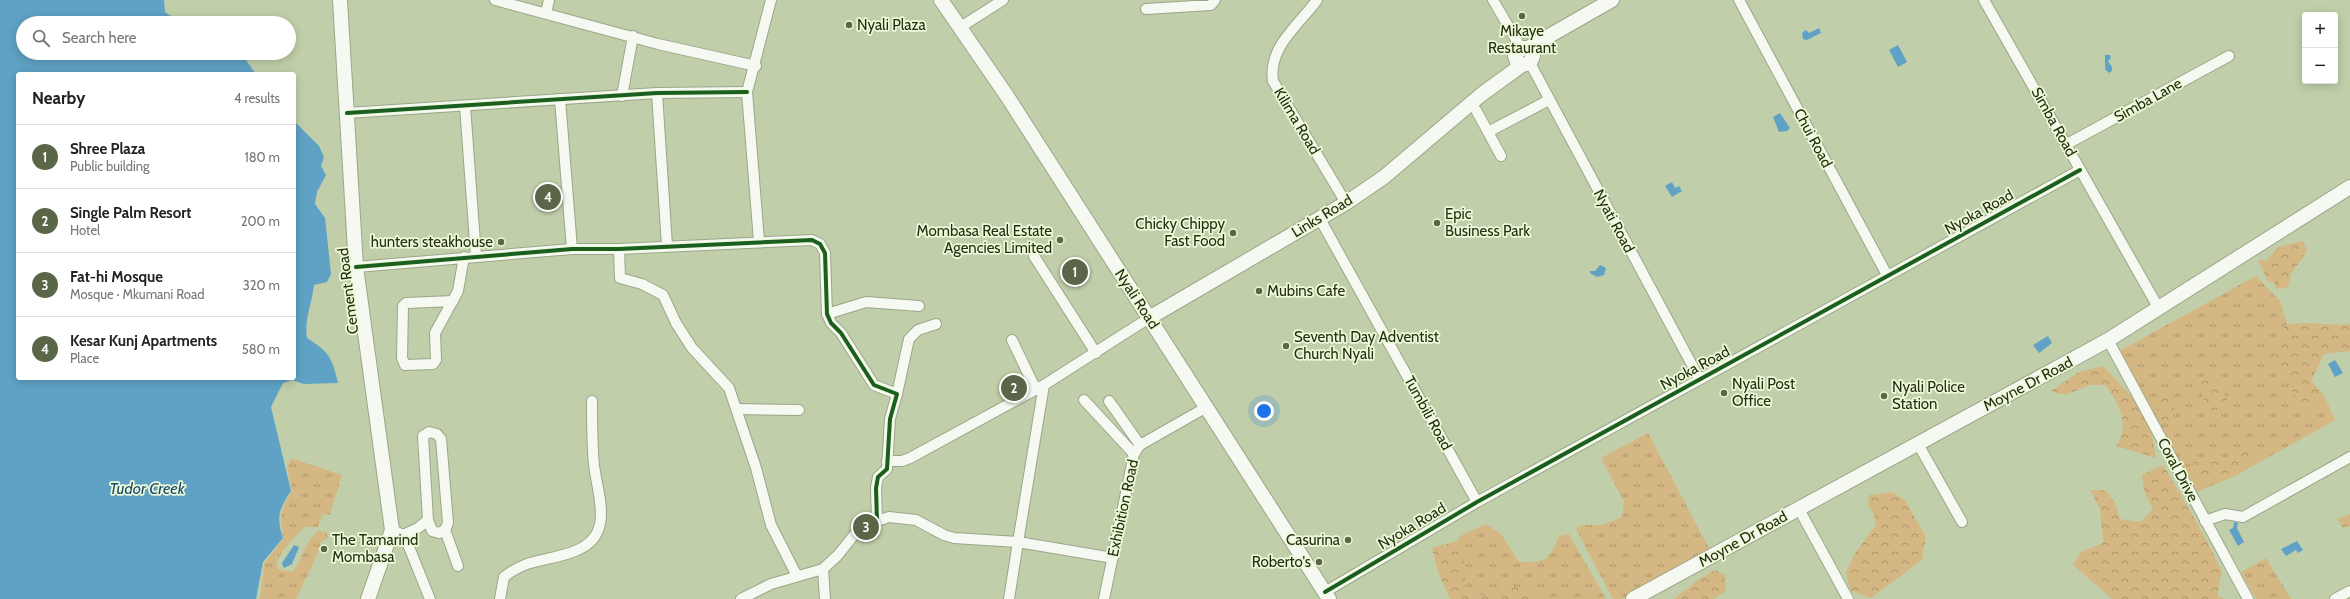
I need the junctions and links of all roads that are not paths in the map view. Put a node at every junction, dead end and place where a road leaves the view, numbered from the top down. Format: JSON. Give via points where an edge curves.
{"nodes":[{"id":1,"x":340,"y":0,"type":"edge"},
{"id":2,"x":494,"y":0,"type":"edge"},
{"id":3,"x":549,"y":0,"type":"edge"},
{"id":4,"x":771,"y":0,"type":"edge"},
{"id":5,"x":941,"y":0,"type":"edge"},
{"id":6,"x":1003,"y":0,"type":"edge"},
{"id":7,"x":1215,"y":0,"type":"edge"},
{"id":8,"x":1317,"y":0,"type":"edge"},
{"id":9,"x":1493,"y":0,"type":"edge"},
{"id":10,"x":1612,"y":0,"type":"edge"},
{"id":11,"x":1739,"y":0,"type":"edge"},
{"id":12,"x":1984,"y":0,"type":"edge"},
{"id":13,"x":1146,"y":9,"type":"dead end"},
{"id":14,"x":546,"y":13,"type":"junction"},
{"id":15,"x":959,"y":28,"type":"junction"},
{"id":16,"x":633,"y":36,"type":"junction"},
{"id":17,"x":1525,"y":56,"type":"junction"},
{"id":18,"x":2229,"y":56,"type":"dead end"},
{"id":19,"x":756,"y":66,"type":"junction"},
{"id":20,"x":747,"y":92,"type":"junction"},
{"id":21,"x":657,"y":93,"type":"junction"},
{"id":22,"x":622,"y":96,"type":"junction"},
{"id":23,"x":560,"y":99,"type":"junction"},
{"id":24,"x":1549,"y":100,"type":"junction"},
{"id":25,"x":465,"y":106,"type":"junction"},
{"id":26,"x":1476,"y":110,"type":"dead end"},
{"id":27,"x":347,"y":112,"type":"junction"},
{"id":28,"x":1488,"y":132,"type":"junction"},
{"id":29,"x":2066,"y":144,"type":"junction"},
{"id":30,"x":1501,"y":156,"type":"dead end"},
{"id":31,"x":2080,"y":170,"type":"junction"},
{"id":32,"x":2350,"y":188,"type":"edge"},
{"id":33,"x":1346,"y":203,"type":"junction"},
{"id":34,"x":1320,"y":219,"type":"junction"},
{"id":35,"x":759,"y":241,"type":"junction"},
{"id":36,"x":667,"y":246,"type":"junction"},
{"id":37,"x":572,"y":249,"type":"junction"},
{"id":38,"x":619,"y":249,"type":"junction"},
{"id":39,"x":476,"y":256,"type":"junction"},
{"id":40,"x":1034,"y":256,"type":"dead end"},
{"id":41,"x":464,"y":258,"type":"junction"},
{"id":42,"x":356,"y":266,"type":"junction"},
{"id":43,"x":1887,"y":275,"type":"junction"},
{"id":44,"x":453,"y":301,"type":"junction"},
{"id":45,"x":919,"y":306,"type":"dead end"},
{"id":46,"x":2158,"y":308,"type":"junction"},
{"id":47,"x":827,"y":314,"type":"junction"},
{"id":48,"x":1149,"y":318,"type":"junction"},
{"id":49,"x":936,"y":324,"type":"dead end"},
{"id":50,"x":1012,"y":340,"type":"dead end"},
{"id":51,"x":2108,"y":340,"type":"junction"},
{"id":52,"x":1096,"y":353,"type":"junction"},
{"id":53,"x":1699,"y":378,"type":"junction"},
{"id":54,"x":1040,"y":387,"type":"junction"},
{"id":55,"x":897,"y":394,"type":"junction"},
{"id":56,"x":1084,"y":400,"type":"dead end"},
{"id":57,"x":592,"y":401,"type":"dead end"},
{"id":58,"x":1109,"y":401,"type":"dead end"},
{"id":59,"x":1205,"y":408,"type":"junction"},
{"id":60,"x":736,"y":409,"type":"junction"},
{"id":61,"x":799,"y":410,"type":"dead end"},
{"id":62,"x":1918,"y":444,"type":"junction"},
{"id":63,"x":1140,"y":445,"type":"junction"},
{"id":64,"x":1134,"y":454,"type":"junction"},
{"id":65,"x":2350,"y":457,"type":"edge"},
{"id":66,"x":887,"y":461,"type":"junction"},
{"id":67,"x":1477,"y":502,"type":"junction"},
{"id":68,"x":1798,"y":509,"type":"junction"},
{"id":69,"x":428,"y":520,"type":"junction"},
{"id":70,"x":877,"y":521,"type":"junction"},
{"id":71,"x":2205,"y":521,"type":"junction"},
{"id":72,"x":1962,"y":522,"type":"dead end"},
{"id":73,"x":445,"y":530,"type":"junction"},
{"id":74,"x":397,"y":532,"type":"junction"},
{"id":75,"x":1018,"y":542,"type":"junction"},
{"id":76,"x":1113,"y":558,"type":"junction"},
{"id":77,"x":458,"y":566,"type":"dead end"},
{"id":78,"x":823,"y":569,"type":"junction"},
{"id":79,"x":797,"y":576,"type":"junction"},
{"id":80,"x":2350,"y":591,"type":"edge"},
{"id":81,"x":1327,"y":596,"type":"edge"},
{"id":82,"x":368,"y":599,"type":"edge"},
{"id":83,"x":430,"y":599,"type":"edge"},
{"id":84,"x":500,"y":599,"type":"edge"},
{"id":85,"x":741,"y":599,"type":"edge"},
{"id":86,"x":825,"y":599,"type":"edge"},
{"id":87,"x":1009,"y":599,"type":"edge"},
{"id":88,"x":1104,"y":599,"type":"edge"},
{"id":89,"x":1633,"y":599,"type":"edge"},
{"id":90,"x":1848,"y":599,"type":"edge"},
{"id":91,"x":2248,"y":599,"type":"edge"},
{"id":92,"x":2336,"y":599,"type":"edge"}],
"edges":[{"from":1,"to":27,"type":"main road","name":"Cement Road"},
{"from":2,"to":14,"type":"street"},
{"from":3,"to":14,"type":"street"},
{"from":4,"to":19,"type":"street"},
{"from":5,"to":15,"type":"main road","name":"Nyali Road"},
{"from":6,"to":15,"type":"street"},
{"from":7,"to":13,"type":"street","via":[[1211,5]]},
{"from":8,"to":33,"type":"street","name":"Kilima Road","via":[[1277,50],[1272,66],[1273,81]]},
{"from":9,"to":17,"type":"street","name":"Nyati Road"},
{"from":10,"to":17,"type":"main road","name":"Links Road","via":[[1562,29]]},
{"from":11,"to":43,"type":"street","name":"Chui Road"},
{"from":12,"to":29,"type":"street","name":"Simba Road"},
{"from":14,"to":16,"type":"street"},
{"from":15,"to":48,"type":"main road","name":"Nyali Road","via":[[1007,96]]},
{"from":16,"to":19,"type":"street"},
{"from":16,"to":22,"type":"street"},
{"from":17,"to":24,"type":"street","name":"Nyati Road"},
{"from":17,"to":33,"type":"main road","name":"Links Road","via":[[1384,177]]},
{"from":18,"to":29,"type":"street","name":"Simba Lane"},
{"from":19,"to":20,"type":"street"},
{"from":20,"to":21,"type":"street"},
{"from":20,"to":35,"type":"street"},
{"from":21,"to":22,"type":"street"},
{"from":21,"to":36,"type":"street"},
{"from":22,"to":23,"type":"street"},
{"from":23,"to":25,"type":"street"},
{"from":23,"to":37,"type":"street"},
{"from":24,"to":28,"type":"street"},
{"from":24,"to":53,"type":"street","name":"Nyati Road"},
{"from":25,"to":27,"type":"street"},
{"from":25,"to":39,"type":"street"},
{"from":26,"to":28,"type":"street"},
{"from":27,"to":42,"type":"main road","name":"Cement Road"},
{"from":28,"to":30,"type":"street"},
{"from":29,"to":31,"type":"street","name":"Simba Road"},
{"from":31,"to":43,"type":"street","name":"Nyoka Road"},
{"from":31,"to":46,"type":"street","name":"Simba Road"},
{"from":32,"to":46,"type":"main road","name":"Moyne Dr Road"},
{"from":33,"to":34,"type":"main road","name":"Links Road"},
{"from":34,"to":48,"type":"main road","name":"Links Road"},
{"from":34,"to":67,"type":"street","name":"Tumbili Road"},
{"from":35,"to":36,"type":"street"},
{"from":35,"to":47,"type":"street","via":[[812,240],[820,244],[825,253]]},
{"from":36,"to":38,"type":"street"},
{"from":37,"to":38,"type":"street"},
{"from":37,"to":39,"type":"street"},
{"from":38,"to":60,"type":"street","via":[[620,278],[642,284],[662,295],[676,324],[692,348],[728,388]]},
{"from":39,"to":41,"type":"street"},
{"from":40,"to":52,"type":"street"},
{"from":41,"to":42,"type":"street"},
{"from":41,"to":44,"type":"street","via":[[458,291]]},
{"from":42,"to":74,"type":"main road","name":"Cement Road"},
{"from":43,"to":53,"type":"street","name":"Nyoka Road"},
{"from":44,"to":44,"type":"street","via":[[435,333],[434,364],[405,365],[402,358],[403,306],[406,303]]},
{"from":45,"to":47,"type":"street","via":[[866,302]]},
{"from":46,"to":51,"type":"main road","name":"Moyne Dr Road"},
{"from":47,"to":55,"type":"street","via":[[830,323],[841,333],[874,385]]},
{"from":48,"to":52,"type":"street"},
{"from":48,"to":59,"type":"main road","name":"Nyali Road"},
{"from":49,"to":55,"type":"street","via":[[918,330],[909,339]]},
{"from":50,"to":54,"type":"street"},
{"from":51,"to":62,"type":"main road","name":"Moyne Dr Road"},
{"from":51,"to":71,"type":"street","name":"Coral Drive"},
{"from":52,"to":54,"type":"street"},
{"from":53,"to":67,"type":"street","name":"Nyoka Road"},
{"from":54,"to":66,"type":"street","via":[[910,458]]},
{"from":54,"to":75,"type":"street"},
{"from":55,"to":66,"type":"street","via":[[890,419]]},
{"from":56,"to":64,"type":"street"},
{"from":57,"to":84,"type":"street","via":[[594,466],[601,512],[600,528],[592,542],[577,551],[532,561],[513,570],[504,577]]},
{"from":58,"to":63,"type":"street"},
{"from":59,"to":63,"type":"street","name":"Exhibition Road"},
{"from":59,"to":81,"type":"main road","name":"Nyali Road"},
{"from":60,"to":61,"type":"street"},
{"from":60,"to":79,"type":"street","via":[[756,468],[771,525]]},
{"from":62,"to":68,"type":"main road","name":"Moyne Dr Road"},
{"from":62,"to":72,"type":"street"},
{"from":63,"to":64,"type":"street","name":"Exhibition Road"},
{"from":64,"to":76,"type":"street","name":"Exhibition Road"},
{"from":65,"to":71,"type":"street","via":[[2243,517],[2225,514]]},
{"from":66,"to":70,"type":"street","via":[[887,469],[878,477],[876,488]]},
{"from":67,"to":81,"type":"street","name":"Nyoka Road"},
{"from":68,"to":89,"type":"main road","name":"Moyne Dr Road"},
{"from":68,"to":90,"type":"street"},
{"from":69,"to":73,"type":"street","via":[[432,531],[439,533]]},
{"from":69,"to":73,"type":"street","via":[[423,436],[429,432],[437,434],[441,439],[448,523]]},
{"from":69,"to":74,"type":"street","via":[[418,528]]},
{"from":70,"to":75,"type":"street","via":[[889,517],[902,517],[916,520],[954,538]]},
{"from":70,"to":78,"type":"street","via":[[858,530]]},
{"from":71,"to":91,"type":"street","name":"Coral Drive"},
{"from":73,"to":77,"type":"street"},
{"from":74,"to":82,"type":"main road","name":"Cement Road"},
{"from":74,"to":83,"type":"street"},
{"from":75,"to":76,"type":"street"},
{"from":75,"to":87,"type":"street"},
{"from":76,"to":88,"type":"street","name":"Exhibition Road"},
{"from":78,"to":79,"type":"street"},
{"from":78,"to":86,"type":"street"},
{"from":79,"to":85,"type":"street","via":[[771,584]]},
{"from":80,"to":92,"type":"street"}]}
